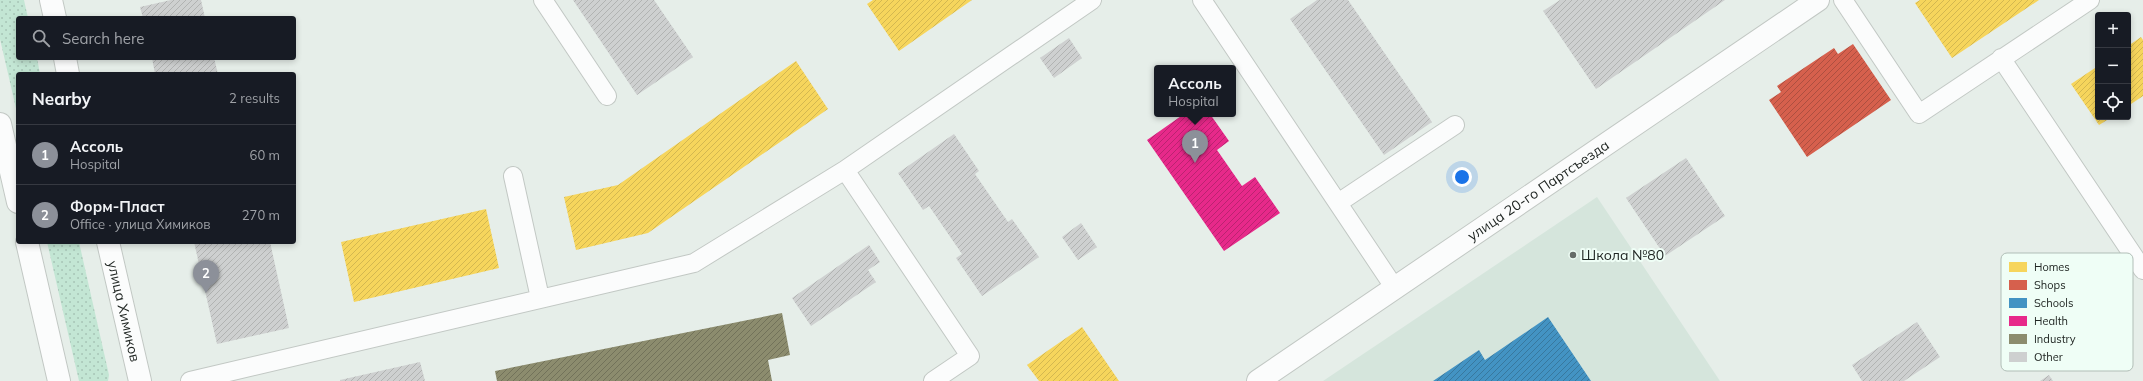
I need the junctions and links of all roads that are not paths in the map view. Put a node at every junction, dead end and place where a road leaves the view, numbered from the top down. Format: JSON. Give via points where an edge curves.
{"nodes":[{"id":1,"x":51,"y":0,"type":"edge"},
{"id":2,"x":543,"y":0,"type":"edge"},
{"id":3,"x":1092,"y":0,"type":"edge"},
{"id":4,"x":1818,"y":0,"type":"edge"},
{"id":5,"x":1843,"y":0,"type":"edge"},
{"id":6,"x":2090,"y":0,"type":"edge"},
{"id":7,"x":1206,"y":2,"type":"edge"},
{"id":8,"x":55,"y":16,"type":"edge"},
{"id":9,"x":2001,"y":58,"type":"junction"},
{"id":10,"x":65,"y":60,"type":"edge"},
{"id":11,"x":68,"y":72,"type":"edge"},
{"id":12,"x":607,"y":96,"type":"dead end"},
{"id":13,"x":0,"y":124,"type":"edge"},
{"id":14,"x":1455,"y":125,"type":"dead end"},
{"id":15,"x":5,"y":168,"type":"edge"},
{"id":16,"x":845,"y":170,"type":"junction"},
{"id":17,"x":513,"y":176,"type":"dead end"},
{"id":18,"x":16,"y":197,"type":"edge"},
{"id":19,"x":1338,"y":203,"type":"junction"},
{"id":20,"x":27,"y":244,"type":"edge"},
{"id":21,"x":108,"y":244,"type":"edge"},
{"id":22,"x":2132,"y":253,"type":"edge"},
{"id":23,"x":2133,"y":255,"type":"edge"},
{"id":24,"x":2143,"y":270,"type":"edge"},
{"id":25,"x":1394,"y":286,"type":"junction"},
{"id":26,"x":540,"y":298,"type":"junction"},
{"id":27,"x":200,"y":380,"type":"edge"},
{"id":28,"x":59,"y":381,"type":"edge"},
{"id":29,"x":140,"y":381,"type":"edge"},
{"id":30,"x":933,"y":381,"type":"edge"},
{"id":31,"x":1258,"y":381,"type":"edge"}],
"edges":[{"from":1,"to":8,"type":"street"},
{"from":2,"to":12,"type":"lane"},
{"from":3,"to":16,"type":"lane"},
{"from":4,"to":25,"type":"street","name":"улица 20-го Партсъезда"},
{"from":5,"to":9,"type":"lane","via":[[1919,114]]},
{"from":6,"to":9,"type":"lane"},
{"from":7,"to":19,"type":"lane"},
{"from":9,"to":22,"type":"lane"},
{"from":10,"to":11,"type":"street"},
{"from":13,"to":15,"type":"street"},
{"from":14,"to":19,"type":"lane"},
{"from":15,"to":18,"type":"street"},
{"from":16,"to":26,"type":"lane","via":[[694,263]]},
{"from":16,"to":30,"type":"lane","via":[[970,356]]},
{"from":17,"to":26,"type":"lane"},
{"from":19,"to":25,"type":"lane"},
{"from":20,"to":28,"type":"street"},
{"from":21,"to":29,"type":"street","name":"улица Химиков"},
{"from":23,"to":24,"type":"lane"},
{"from":25,"to":31,"type":"street","name":"улица 20-го Партсъезда"},
{"from":26,"to":27,"type":"lane"}]}
